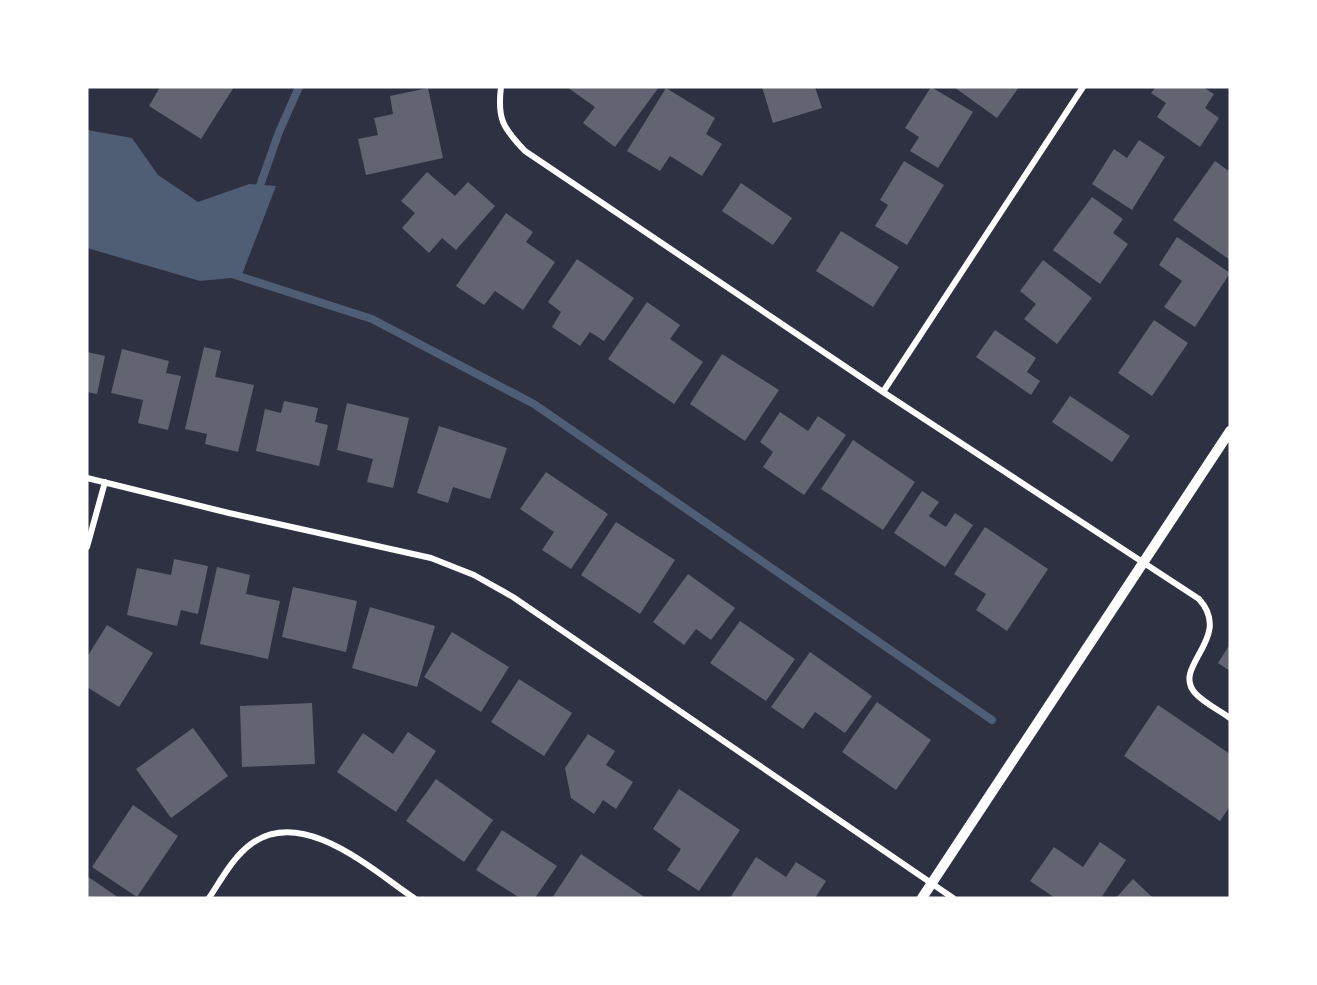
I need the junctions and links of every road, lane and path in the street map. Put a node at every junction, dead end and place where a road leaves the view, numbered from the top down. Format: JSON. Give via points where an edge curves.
{"nodes":[{"id":1,"x":501,"y":87,"type":"edge"},
{"id":2,"x":1083,"y":87,"type":"edge"},
{"id":3,"x":883,"y":392,"type":"junction"},
{"id":4,"x":1230,"y":431,"type":"edge"},
{"id":5,"x":87,"y":478,"type":"edge"},
{"id":6,"x":105,"y":482,"type":"junction"},
{"id":7,"x":87,"y":547,"type":"edge"},
{"id":8,"x":1143,"y":562,"type":"junction"},
{"id":9,"x":1230,"y":718,"type":"edge"},
{"id":10,"x":931,"y":883,"type":"junction"},
{"id":11,"x":209,"y":898,"type":"edge"},
{"id":12,"x":414,"y":898,"type":"edge"},
{"id":13,"x":922,"y":898,"type":"edge"},
{"id":14,"x":953,"y":898,"type":"edge"}],
"edges":[{"from":1,"to":3,"type":"street","via":[[499,108],[507,132],[525,152]]},
{"from":2,"to":3,"type":"street"},
{"from":3,"to":8,"type":"street"},
{"from":4,"to":8,"type":"street"},
{"from":5,"to":6,"type":"street"},
{"from":6,"to":7,"type":"street"},
{"from":6,"to":10,"type":"street","via":[[431,558],[474,575],[513,597]]},
{"from":8,"to":9,"type":"street","via":[[1205,606],[1210,628],[1189,681],[1194,692]]},
{"from":8,"to":10,"type":"street"},
{"from":10,"to":13,"type":"street"},
{"from":10,"to":14,"type":"street"},
{"from":11,"to":12,"type":"street","via":[[252,844],[276,833],[303,834],[335,844]]}]}
